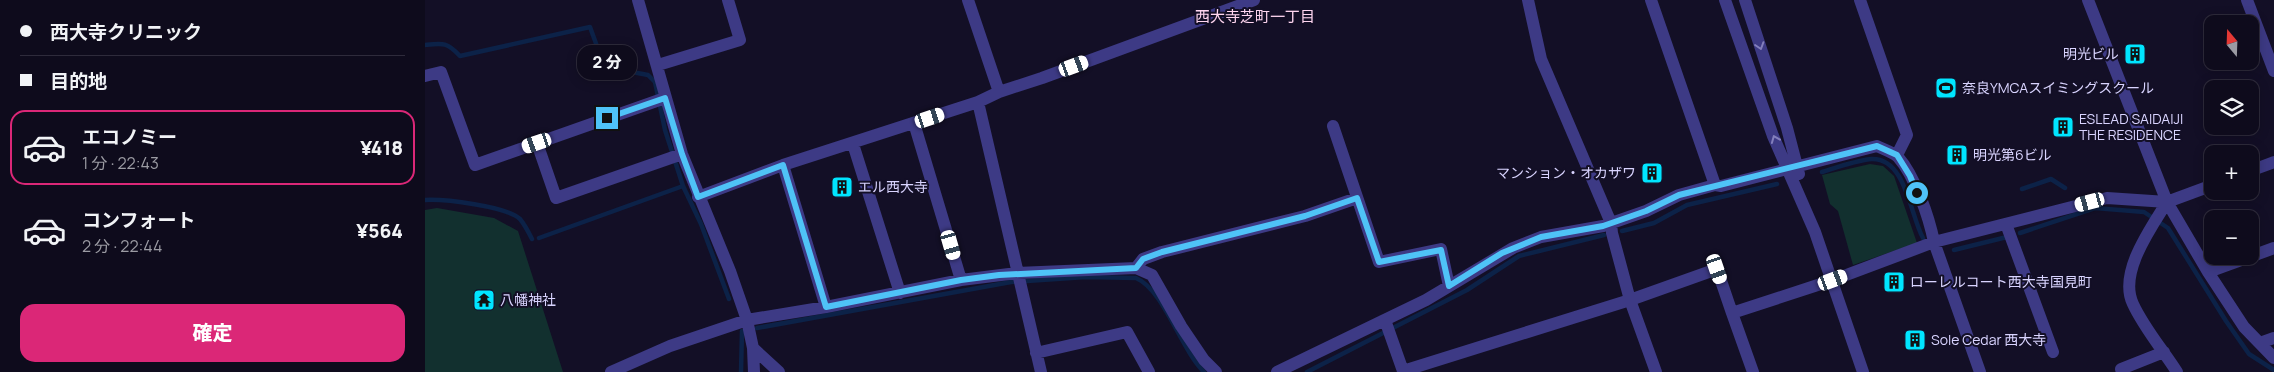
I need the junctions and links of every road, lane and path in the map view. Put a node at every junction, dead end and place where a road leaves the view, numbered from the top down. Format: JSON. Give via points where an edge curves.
{"nodes":[{"id":1,"x":638,"y":0,"type":"edge"},
{"id":2,"x":728,"y":0,"type":"edge"},
{"id":3,"x":968,"y":0,"type":"edge"},
{"id":4,"x":1254,"y":0,"type":"edge"},
{"id":5,"x":1528,"y":0,"type":"edge"},
{"id":6,"x":1651,"y":0,"type":"edge"},
{"id":7,"x":1725,"y":0,"type":"edge"},
{"id":8,"x":1745,"y":0,"type":"edge"},
{"id":9,"x":1859,"y":0,"type":"edge"},
{"id":10,"x":2088,"y":0,"type":"edge"},
{"id":11,"x":2247,"y":0,"type":"edge"},
{"id":12,"x":658,"y":65,"type":"junction"},
{"id":13,"x":2274,"y":71,"type":"edge"},
{"id":14,"x":425,"y":76,"type":"edge"},
{"id":15,"x":999,"y":92,"type":"junction"},
{"id":16,"x":665,"y":98,"type":"junction"},
{"id":17,"x":978,"y":102,"type":"junction"},
{"id":18,"x":914,"y":123,"type":"junction"},
{"id":19,"x":1333,"y":126,"type":"dead end"},
{"id":20,"x":537,"y":143,"type":"junction"},
{"id":21,"x":853,"y":144,"type":"junction"},
{"id":22,"x":682,"y":154,"type":"junction"},
{"id":23,"x":1897,"y":155,"type":"junction"},
{"id":24,"x":2274,"y":162,"type":"edge"},
{"id":25,"x":783,"y":165,"type":"junction"},
{"id":26,"x":1792,"y":168,"type":"junction"},
{"id":27,"x":2259,"y":168,"type":"edge"},
{"id":28,"x":1715,"y":185,"type":"junction"},
{"id":29,"x":2204,"y":188,"type":"edge"},
{"id":30,"x":698,"y":197,"type":"junction"},
{"id":31,"x":1357,"y":198,"type":"junction"},
{"id":32,"x":2167,"y":202,"type":"junction"},
{"id":33,"x":1611,"y":223,"type":"junction"},
{"id":34,"x":2006,"y":224,"type":"junction"},
{"id":35,"x":1935,"y":242,"type":"junction"},
{"id":36,"x":2274,"y":248,"type":"edge"},
{"id":37,"x":1136,"y":268,"type":"junction"},
{"id":38,"x":2208,"y":272,"type":"junction"},
{"id":39,"x":1017,"y":273,"type":"junction"},
{"id":40,"x":961,"y":280,"type":"junction"},
{"id":41,"x":1833,"y":280,"type":"junction"},
{"id":42,"x":1449,"y":286,"type":"junction"},
{"id":43,"x":900,"y":293,"type":"junction"},
{"id":44,"x":1630,"y":300,"type":"junction"},
{"id":45,"x":826,"y":307,"type":"junction"},
{"id":46,"x":1732,"y":313,"type":"junction"},
{"id":47,"x":747,"y":320,"type":"junction"},
{"id":48,"x":1388,"y":327,"type":"junction"},
{"id":49,"x":2274,"y":338,"type":"edge"},
{"id":50,"x":2260,"y":343,"type":"junction"},
{"id":51,"x":753,"y":348,"type":"junction"},
{"id":52,"x":2053,"y":352,"type":"dead end"},
{"id":53,"x":2164,"y":352,"type":"junction"},
{"id":54,"x":1036,"y":353,"type":"junction"},
{"id":55,"x":2274,"y":358,"type":"edge"},
{"id":56,"x":611,"y":372,"type":"edge"},
{"id":57,"x":754,"y":372,"type":"edge"},
{"id":58,"x":779,"y":372,"type":"edge"},
{"id":59,"x":1041,"y":372,"type":"edge"},
{"id":60,"x":1149,"y":372,"type":"edge"},
{"id":61,"x":1216,"y":372,"type":"edge"},
{"id":62,"x":1277,"y":372,"type":"edge"},
{"id":63,"x":1656,"y":372,"type":"edge"},
{"id":64,"x":1753,"y":372,"type":"edge"},
{"id":65,"x":1863,"y":372,"type":"edge"},
{"id":66,"x":1979,"y":372,"type":"edge"},
{"id":67,"x":2122,"y":372,"type":"edge"},
{"id":68,"x":2177,"y":372,"type":"edge"}],
"edges":[{"from":1,"to":12,"type":"street"},
{"from":2,"to":12,"type":"street","via":[[740,40]]},
{"from":3,"to":15,"type":"street"},
{"from":4,"to":15,"type":"street"},
{"from":5,"to":33,"type":"street","via":[[1541,59]]},
{"from":6,"to":28,"type":"street"},
{"from":26,"to":7,"type":"street","one_way":true,"via":[[1773,136]]},
{"from":8,"to":26,"type":"street","one_way":true,"via":[[1787,128]]},
{"from":9,"to":23,"type":"street","via":[[1907,135]]},
{"from":10,"to":32,"type":"street"},
{"from":11,"to":13,"type":"street"},
{"from":12,"to":16,"type":"street"},
{"from":14,"to":20,"type":"street","via":[[441,72],[475,165]]},
{"from":15,"to":17,"type":"street"},
{"from":16,"to":20,"type":"street"},
{"from":16,"to":22,"type":"street"},
{"from":17,"to":18,"type":"street"},
{"from":17,"to":39,"type":"street"},
{"from":18,"to":21,"type":"street"},
{"from":18,"to":40,"type":"street"},
{"from":19,"to":31,"type":"street"},
{"from":20,"to":22,"type":"street","via":[[556,198]]},
{"from":21,"to":25,"type":"street"},
{"from":21,"to":43,"type":"street"},
{"from":22,"to":30,"type":"street"},
{"from":23,"to":26,"type":"street","via":[[1877,146]]},
{"from":23,"to":35,"type":"street","via":[[1910,176]]},
{"from":24,"to":27,"type":"street"},
{"from":25,"to":30,"type":"street"},
{"from":25,"to":45,"type":"street"},
{"from":26,"to":28,"type":"street"},
{"from":26,"to":41,"type":"street"},
{"from":28,"to":33,"type":"street","via":[[1679,195]]},
{"from":29,"to":32,"type":"street"},
{"from":30,"to":47,"type":"street"},
{"from":31,"to":37,"type":"street","via":[[1305,216],[1162,252],[1143,259]]},
{"from":31,"to":42,"type":"street","via":[[1379,262],[1441,250]]},
{"from":32,"to":34,"type":"street","via":[[2107,198]]},
{"from":32,"to":38,"type":"street"},
{"from":32,"to":53,"type":"street","via":[[2135,260],[2129,282],[2132,303]]},
{"from":33,"to":42,"type":"street","via":[[1526,242]]},
{"from":33,"to":44,"type":"street"},
{"from":34,"to":35,"type":"street"},
{"from":34,"to":52,"type":"street"},
{"from":35,"to":41,"type":"street"},
{"from":35,"to":66,"type":"street"},
{"from":36,"to":38,"type":"street"},
{"from":37,"to":39,"type":"street"},
{"from":37,"to":61,"type":"street","via":[[1152,275],[1181,326]]},
{"from":38,"to":50,"type":"street","via":[[2245,327]]},
{"from":39,"to":40,"type":"street"},
{"from":39,"to":54,"type":"street"},
{"from":40,"to":43,"type":"street"},
{"from":41,"to":46,"type":"street"},
{"from":41,"to":65,"type":"street"},
{"from":42,"to":48,"type":"street"},
{"from":43,"to":45,"type":"street"},
{"from":44,"to":46,"type":"street","via":[[1717,269]]},
{"from":44,"to":48,"type":"street","via":[[1403,371]]},
{"from":44,"to":63,"type":"street"},
{"from":45,"to":47,"type":"street"},
{"from":46,"to":64,"type":"street"},
{"from":47,"to":51,"type":"street"},
{"from":47,"to":56,"type":"street","via":[[670,346]]},
{"from":48,"to":62,"type":"street"},
{"from":49,"to":50,"type":"street"},
{"from":50,"to":55,"type":"street"},
{"from":51,"to":57,"type":"street"},
{"from":51,"to":58,"type":"street"},
{"from":53,"to":67,"type":"street","via":[[2121,369]]},
{"from":53,"to":68,"type":"street"},
{"from":54,"to":59,"type":"street"},
{"from":54,"to":60,"type":"street","via":[[1127,332]]}]}
